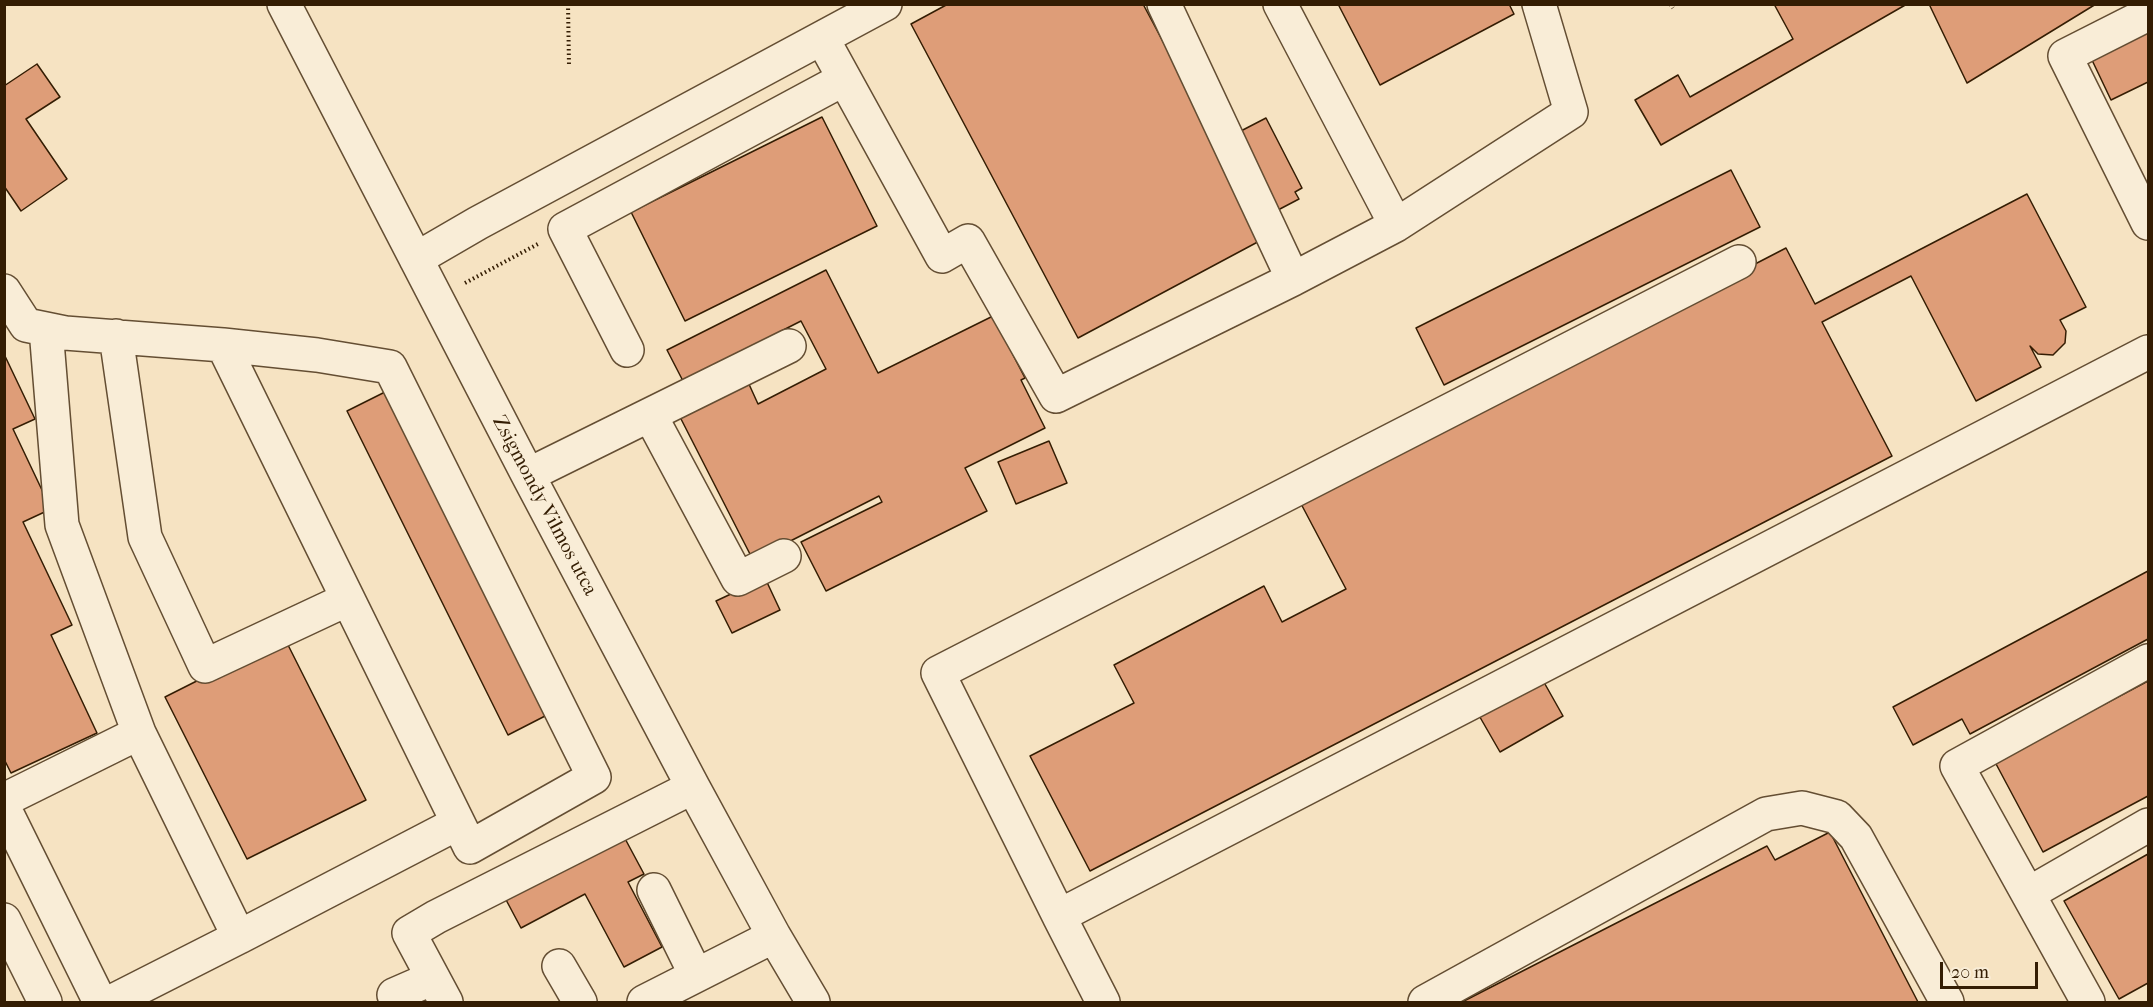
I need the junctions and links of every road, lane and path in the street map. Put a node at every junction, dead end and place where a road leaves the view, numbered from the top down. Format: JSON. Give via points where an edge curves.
{"nodes":[{"id":1,"x":284,"y":4,"type":"edge"},
{"id":2,"x":568,"y":4,"type":"edge"},
{"id":3,"x":885,"y":4,"type":"edge"},
{"id":4,"x":1164,"y":4,"type":"edge"},
{"id":5,"x":1280,"y":4,"type":"edge"},
{"id":6,"x":1539,"y":4,"type":"edge"},
{"id":7,"x":2148,"y":14,"type":"edge"},
{"id":8,"x":822,"y":38,"type":"junction"},
{"id":9,"x":569,"y":66,"type":"dead end"},
{"id":10,"x":844,"y":79,"type":"junction"},
{"id":11,"x":544,"y":188,"type":"junction"},
{"id":12,"x":2148,"y":223,"type":"edge"},
{"id":13,"x":1396,"y":225,"type":"junction"},
{"id":14,"x":565,"y":229,"type":"junction"},
{"id":15,"x":416,"y":259,"type":"junction"},
{"id":16,"x":1739,"y":262,"type":"dead end"},
{"id":17,"x":1293,"y":279,"type":"junction"},
{"id":18,"x":4,"y":291,"type":"edge"},
{"id":19,"x":435,"y":298,"type":"junction"},
{"id":20,"x":46,"y":329,"type":"junction"},
{"id":21,"x":116,"y":336,"type":"junction"},
{"id":22,"x":223,"y":345,"type":"junction"},
{"id":23,"x":789,"y":346,"type":"dead end"},
{"id":24,"x":627,"y":350,"type":"dead end"},
{"id":25,"x":2148,"y":352,"type":"edge"},
{"id":26,"x":650,"y":415,"type":"junction"},
{"id":27,"x":528,"y":475,"type":"junction"},
{"id":28,"x":784,"y":556,"type":"dead end"},
{"id":29,"x":348,"y":599,"type":"junction"},
{"id":30,"x":2148,"y":661,"type":"edge"},
{"id":31,"x":139,"y":733,"type":"junction"},
{"id":32,"x":693,"y":787,"type":"junction"},
{"id":33,"x":4,"y":800,"type":"edge"},
{"id":34,"x":4,"y":808,"type":"edge"},
{"id":35,"x":458,"y":823,"type":"junction"},
{"id":36,"x":2148,"y":825,"type":"edge"},
{"id":37,"x":654,"y":890,"type":"dead end"},
{"id":38,"x":2028,"y":894,"type":"junction"},
{"id":39,"x":1059,"y":916,"type":"junction"},
{"id":40,"x":4,"y":920,"type":"edge"},
{"id":41,"x":774,"y":936,"type":"junction"},
{"id":42,"x":239,"y":937,"type":"junction"},
{"id":43,"x":559,"y":966,"type":"dead end"},
{"id":44,"x":696,"y":975,"type":"junction"},
{"id":45,"x":440,"y":990,"type":"edge"},
{"id":46,"x":394,"y":995,"type":"dead end"},
{"id":47,"x":45,"y":1002,"type":"edge"},
{"id":48,"x":100,"y":1002,"type":"edge"},
{"id":49,"x":111,"y":1002,"type":"edge"},
{"id":50,"x":580,"y":1002,"type":"edge"},
{"id":51,"x":644,"y":1002,"type":"edge"},
{"id":52,"x":813,"y":1002,"type":"edge"},
{"id":53,"x":1103,"y":1002,"type":"edge"},
{"id":54,"x":1425,"y":1002,"type":"edge"},
{"id":55,"x":1947,"y":1002,"type":"edge"},
{"id":56,"x":2088,"y":1002,"type":"edge"}],
"edges":[{"from":1,"to":15,"type":"street","name":"Zsigmondy Vilmos utca"},
{"from":2,"to":9,"type":"path"},
{"from":3,"to":8,"type":"street"},
{"from":4,"to":17,"type":"street"},
{"from":5,"to":13,"type":"street"},
{"from":6,"to":13,"type":"street","via":[[1571,112]]},
{"from":7,"to":12,"type":"street","via":[[2065,56]]},
{"from":8,"to":10,"type":"street"},
{"from":8,"to":11,"type":"street"},
{"from":10,"to":14,"type":"street"},
{"from":10,"to":17,"type":"street","via":[[942,256],[968,241],[1056,396]]},
{"from":11,"to":14,"type":"street"},
{"from":11,"to":15,"type":"street"},
{"from":13,"to":17,"type":"street"},
{"from":14,"to":19,"type":"path"},
{"from":14,"to":24,"type":"street"},
{"from":15,"to":19,"type":"street","name":"Zsigmondy Vilmos utca"},
{"from":16,"to":39,"type":"street","via":[[938,673]]},
{"from":18,"to":20,"type":"street","via":[[26,325]]},
{"from":19,"to":27,"type":"street","name":"Zsigmondy Vilmos utca"},
{"from":20,"to":21,"type":"street"},
{"from":20,"to":31,"type":"street","via":[[62,525]]},
{"from":21,"to":22,"type":"street"},
{"from":21,"to":29,"type":"street","via":[[145,537],[205,666]]},
{"from":22,"to":29,"type":"street"},
{"from":22,"to":35,"type":"street","via":[[390,367],[594,777],[470,847]]},
{"from":23,"to":26,"type":"street"},
{"from":25,"to":39,"type":"street"},
{"from":26,"to":27,"type":"street"},
{"from":26,"to":28,"type":"street","via":[[738,579]]},
{"from":27,"to":32,"type":"street","name":"Zsigmondy Vilmos utca"},
{"from":29,"to":35,"type":"street"},
{"from":30,"to":38,"type":"street","via":[[1957,766]]},
{"from":31,"to":33,"type":"street"},
{"from":31,"to":42,"type":"street"},
{"from":32,"to":41,"type":"street","name":"Zsigmondy Vilmos utca"},
{"from":32,"to":45,"type":"street","via":[[410,933]]},
{"from":34,"to":48,"type":"street"},
{"from":35,"to":42,"type":"street"},
{"from":36,"to":38,"type":"street"},
{"from":37,"to":44,"type":"street"},
{"from":38,"to":56,"type":"street"},
{"from":39,"to":53,"type":"street"},
{"from":40,"to":47,"type":"street"},
{"from":41,"to":44,"type":"street"},
{"from":41,"to":52,"type":"street","name":"Zsigmondy Vilmos utca"},
{"from":42,"to":49,"type":"street"},
{"from":43,"to":50,"type":"street"},
{"from":44,"to":51,"type":"street"},
{"from":45,"to":46,"type":"street"},
{"from":54,"to":55,"type":"street","via":[[1766,814],[1802,808],[1837,818],[1856,837]]}]}
